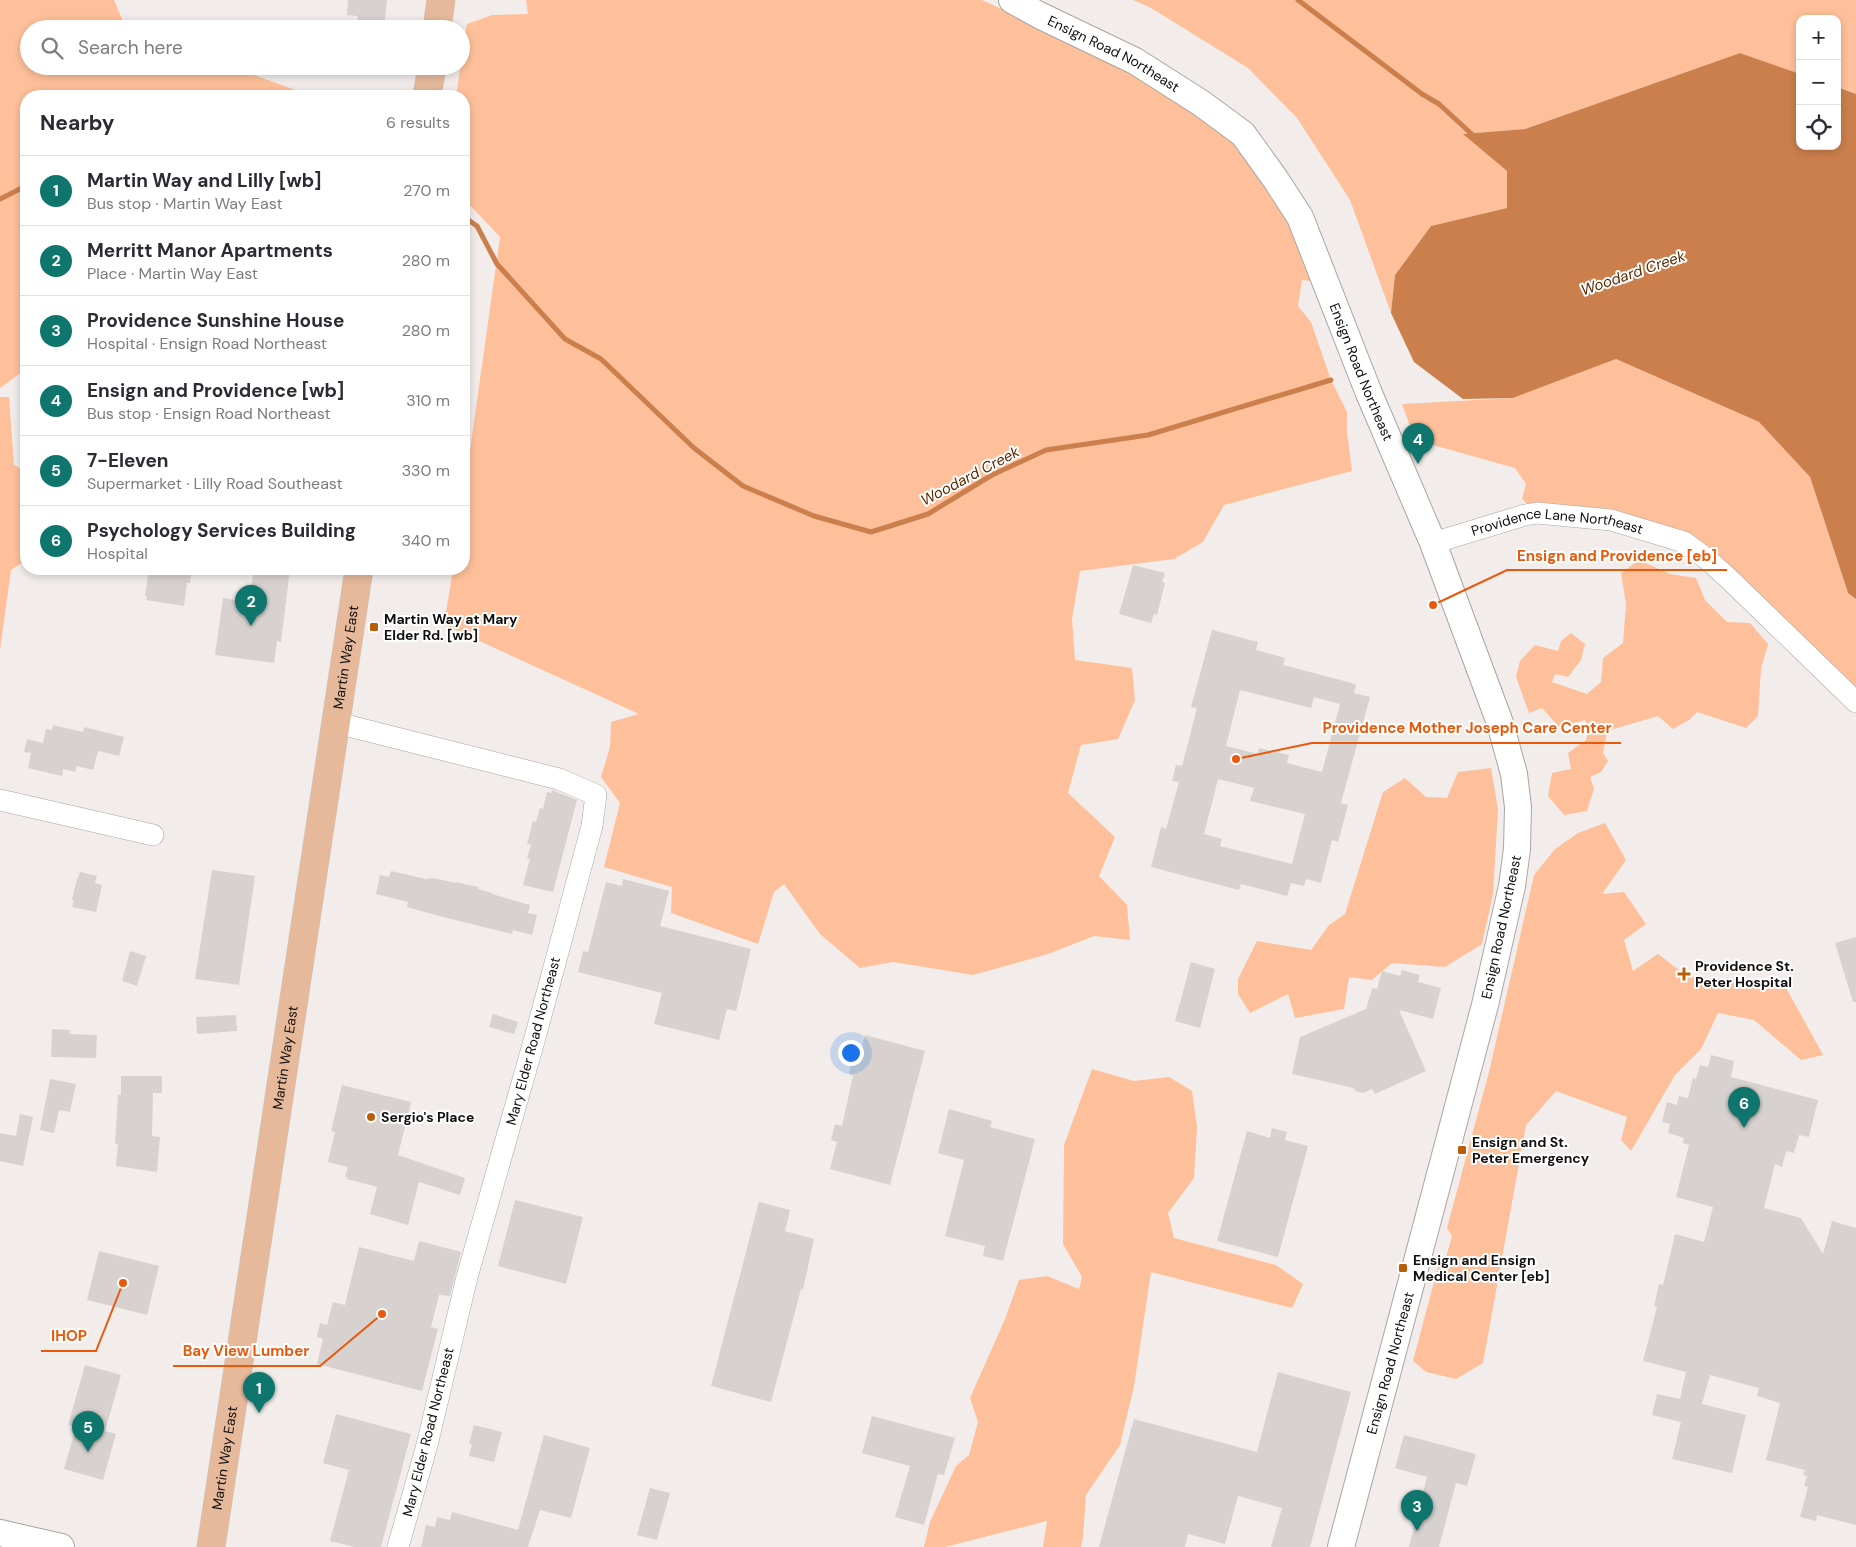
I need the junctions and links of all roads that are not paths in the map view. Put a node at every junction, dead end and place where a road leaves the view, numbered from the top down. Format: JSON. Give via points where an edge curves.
{"nodes":[{"id":1,"x":441,"y":0,"type":"edge"},
{"id":2,"x":1012,"y":0,"type":"edge"},
{"id":3,"x":438,"y":20,"type":"edge"},
{"id":4,"x":430,"y":75,"type":"edge"},
{"id":5,"x":428,"y":90,"type":"edge"},
{"id":6,"x":1433,"y":543,"type":"junction"},
{"id":7,"x":358,"y":575,"type":"edge"},
{"id":8,"x":1856,"y":702,"type":"edge"},
{"id":9,"x":337,"y":722,"type":"junction"},
{"id":10,"x":0,"y":800,"type":"edge"},
{"id":11,"x":153,"y":835,"type":"dead end"},
{"id":12,"x":0,"y":1533,"type":"edge"},
{"id":13,"x":61,"y":1547,"type":"edge"},
{"id":14,"x":211,"y":1547,"type":"edge"},
{"id":15,"x":398,"y":1547,"type":"edge"},
{"id":16,"x":1341,"y":1547,"type":"edge"}],
"edges":[{"from":1,"to":3,"type":"main road"},
{"from":2,"to":6,"type":"street","name":"Ensign Road Northeast","via":[[1135,61],[1244,134],[1300,217],[1368,391]]},
{"from":4,"to":5,"type":"main road"},
{"from":6,"to":8,"type":"street","name":"Providence Lane Northeast","via":[[1537,513],[1611,520],[1684,542],[1727,577]]},
{"from":6,"to":16,"type":"street","name":"Ensign Road Northeast","via":[[1502,732],[1514,774],[1518,807],[1517,849],[1512,886],[1485,1005]]},
{"from":7,"to":9,"type":"main road","name":"Martin Way East"},
{"from":9,"to":14,"type":"main road","name":"Martin Way East"},
{"from":9,"to":15,"type":"street","name":"Mary Elder Road Northeast","via":[[559,779],[596,795],[592,826],[467,1277],[427,1445]]},
{"from":10,"to":11,"type":"street"},
{"from":12,"to":13,"type":"street"}]}
